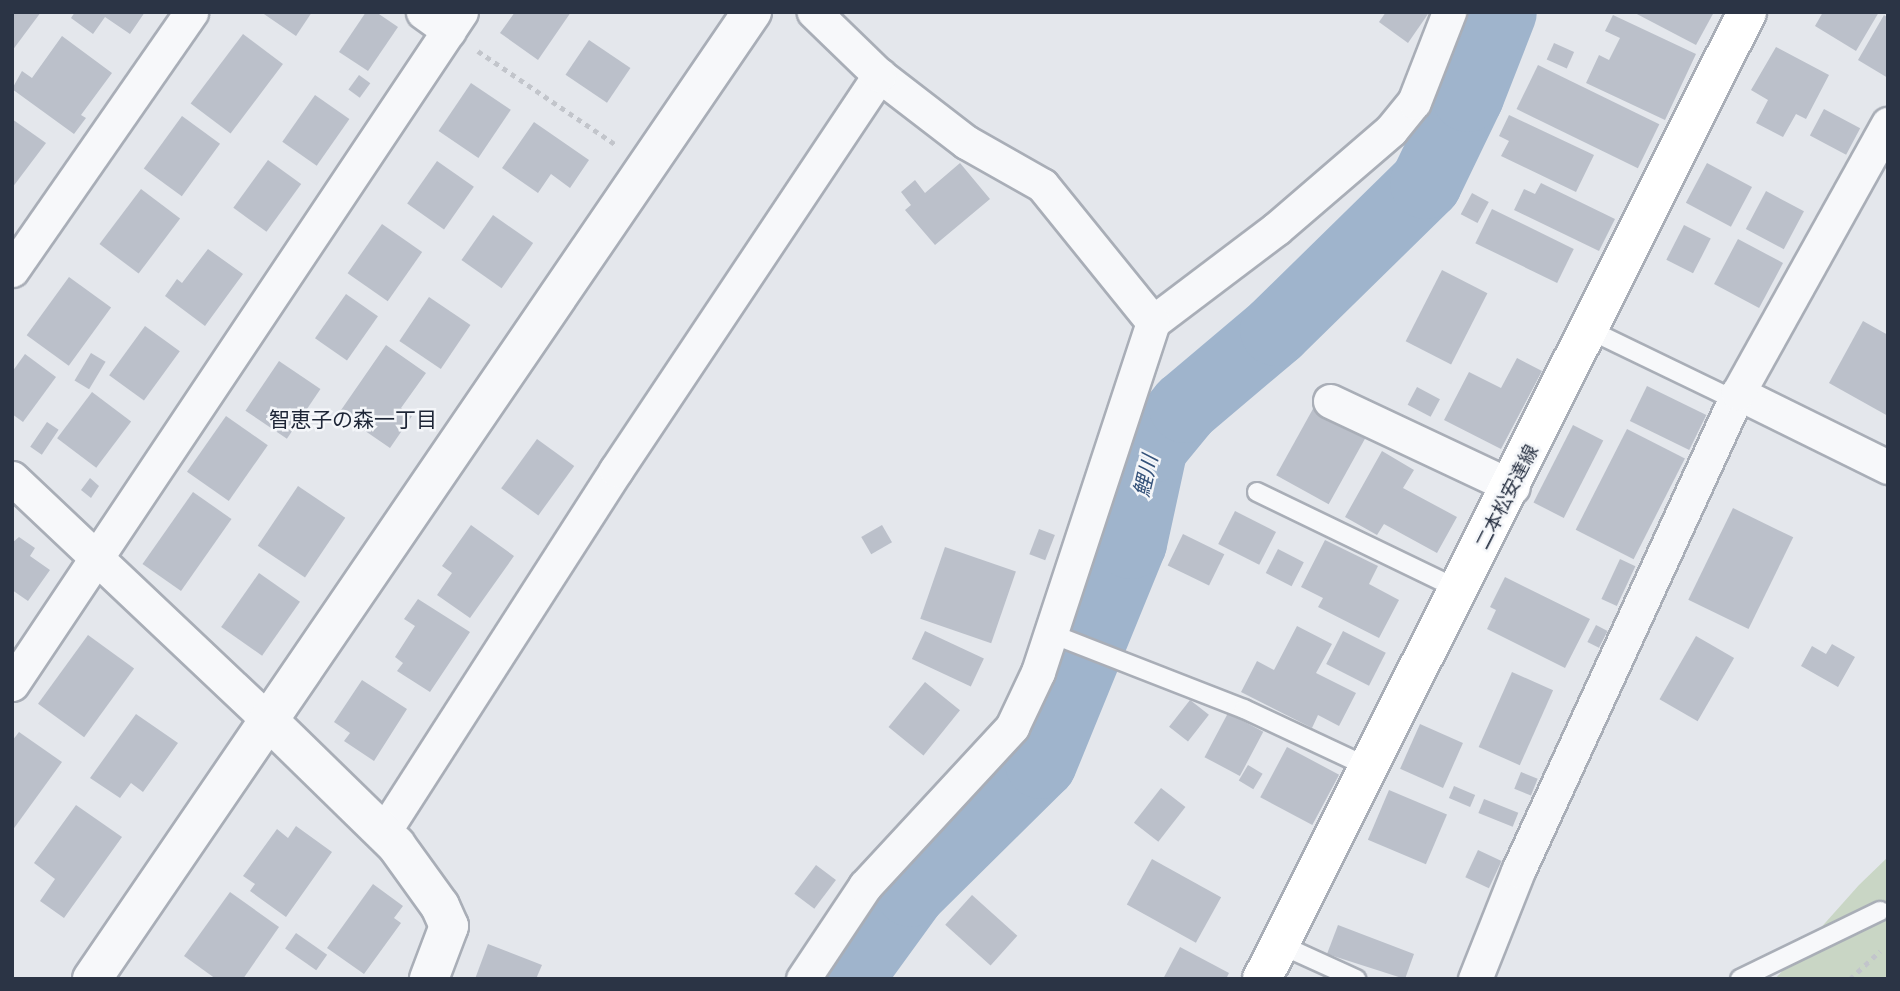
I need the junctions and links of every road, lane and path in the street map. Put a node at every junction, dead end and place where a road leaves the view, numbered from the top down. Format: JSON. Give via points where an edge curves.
{"nodes":[{"id":1,"x":191,"y":12,"type":"edge"},
{"id":2,"x":752,"y":12,"type":"edge"},
{"id":3,"x":814,"y":12,"type":"edge"},
{"id":4,"x":1449,"y":12,"type":"edge"},
{"id":5,"x":1747,"y":12,"type":"edge"},
{"id":6,"x":444,"y":18,"type":"edge"},
{"id":7,"x":879,"y":75,"type":"junction"},
{"id":8,"x":1888,"y":124,"type":"edge"},
{"id":9,"x":648,"y":166,"type":"junction"},
{"id":10,"x":12,"y":270,"type":"edge"},
{"id":11,"x":1153,"y":322,"type":"junction"},
{"id":12,"x":1590,"y":330,"type":"junction"},
{"id":13,"x":1736,"y":397,"type":"junction"},
{"id":14,"x":1331,"y":401,"type":"dead end"},
{"id":15,"x":1888,"y":467,"type":"edge"},
{"id":16,"x":12,"y":478,"type":"edge"},
{"id":17,"x":1513,"y":487,"type":"junction"},
{"id":18,"x":1257,"y":492,"type":"dead end"},
{"id":19,"x":98,"y":561,"type":"junction"},
{"id":20,"x":1460,"y":590,"type":"junction"},
{"id":21,"x":1057,"y":636,"type":"junction"},
{"id":22,"x":12,"y":684,"type":"edge"},
{"id":23,"x":268,"y":720,"type":"junction"},
{"id":24,"x":1368,"y":767,"type":"junction"},
{"id":25,"x":383,"y":833,"type":"junction"},
{"id":26,"x":1880,"y":911,"type":"dead end"},
{"id":27,"x":1279,"y":944,"type":"junction"},
{"id":28,"x":1880,"y":951,"type":"dead end"},
{"id":29,"x":92,"y":979,"type":"edge"},
{"id":30,"x":429,"y":979,"type":"edge"},
{"id":31,"x":803,"y":979,"type":"edge"},
{"id":32,"x":1262,"y":979,"type":"edge"},
{"id":33,"x":1356,"y":979,"type":"edge"},
{"id":34,"x":1475,"y":979,"type":"edge"},
{"id":35,"x":1740,"y":979,"type":"edge"},
{"id":36,"x":1850,"y":979,"type":"edge"}],
"edges":[{"from":1,"to":10,"type":"street"},
{"from":2,"to":9,"type":"street"},
{"from":3,"to":7,"type":"street"},
{"from":4,"to":11,"type":"street","via":[[1414,102],[1391,130],[1276,229]]},
{"from":5,"to":12,"type":"main road","name":"二本松安達線"},
{"from":6,"to":9,"type":"path"},
{"from":6,"to":19,"type":"street"},
{"from":7,"to":11,"type":"street","via":[[966,142],[1042,185]]},
{"from":7,"to":25,"type":"street"},
{"from":8,"to":13,"type":"street"},
{"from":9,"to":23,"type":"street"},
{"from":11,"to":21,"type":"street"},
{"from":12,"to":13,"type":"lane"},
{"from":12,"to":17,"type":"main road","name":"二本松安達線"},
{"from":13,"to":15,"type":"street"},
{"from":13,"to":34,"type":"street","via":[[1518,871]]},
{"from":14,"to":17,"type":"street"},
{"from":16,"to":19,"type":"street"},
{"from":17,"to":20,"type":"main road","name":"二本松安達線"},
{"from":18,"to":20,"type":"lane"},
{"from":19,"to":22,"type":"street"},
{"from":19,"to":23,"type":"street"},
{"from":20,"to":24,"type":"main road","name":"二本松安達線"},
{"from":21,"to":24,"type":"lane","via":[[1156,673]]},
{"from":21,"to":31,"type":"street","via":[[1012,727],[865,886]]},
{"from":23,"to":25,"type":"street"},
{"from":23,"to":29,"type":"street"},
{"from":24,"to":27,"type":"main road","name":"二本松安達線"},
{"from":25,"to":30,"type":"street","via":[[440,906],[449,926]]},
{"from":26,"to":35,"type":"lane"},
{"from":27,"to":32,"type":"main road","name":"二本松安達線"},
{"from":27,"to":33,"type":"lane"},
{"from":28,"to":36,"type":"path"}]}
